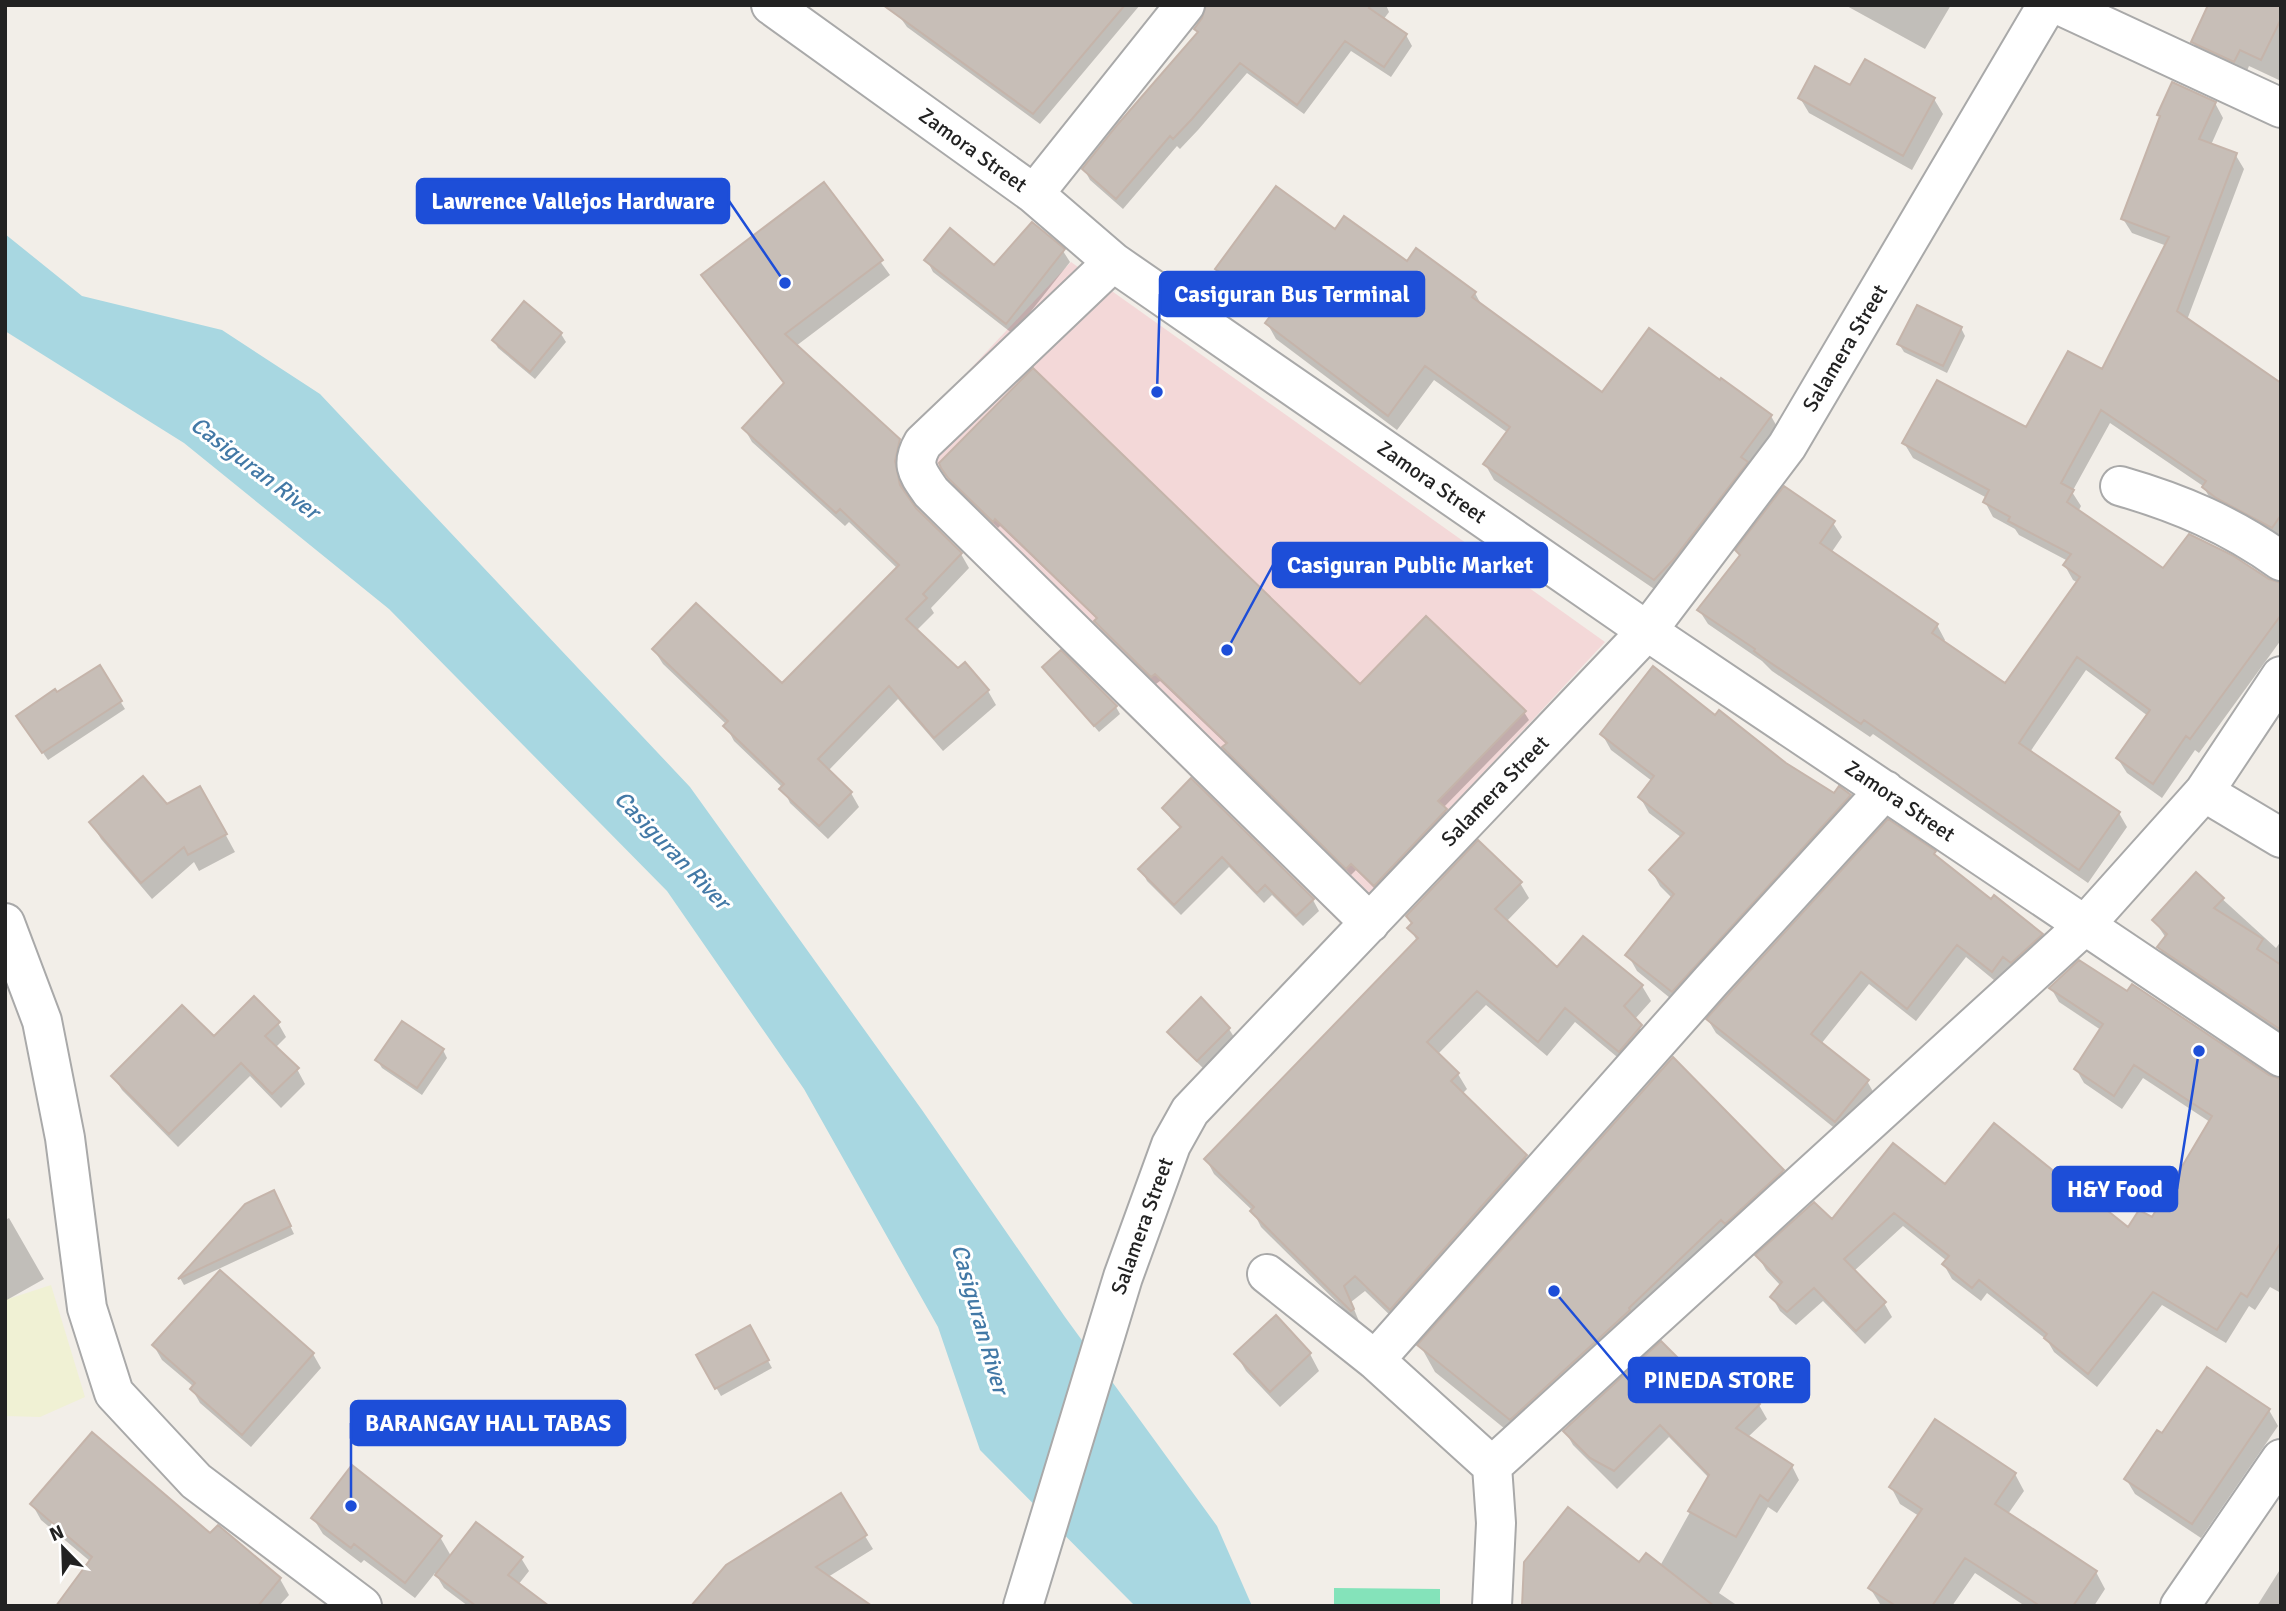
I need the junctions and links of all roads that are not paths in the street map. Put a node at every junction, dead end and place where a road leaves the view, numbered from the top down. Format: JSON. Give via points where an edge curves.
{"nodes":[{"id":1,"x":771,"y":5,"type":"edge"},
{"id":2,"x":1185,"y":5,"type":"edge"},
{"id":3,"x":2047,"y":5,"type":"edge"},
{"id":4,"x":2059,"y":5,"type":"edge"},
{"id":5,"x":2281,"y":108,"type":"edge"},
{"id":6,"x":1034,"y":194,"type":"junction"},
{"id":7,"x":1113,"y":262,"type":"junction"},
{"id":8,"x":2120,"y":486,"type":"dead end"},
{"id":9,"x":2281,"y":561,"type":"edge"},
{"id":10,"x":1647,"y":631,"type":"junction"},
{"id":11,"x":2281,"y":676,"type":"edge"},
{"id":12,"x":1885,"y":790,"type":"junction"},
{"id":13,"x":2204,"y":792,"type":"junction"},
{"id":14,"x":2281,"y":838,"type":"edge"},
{"id":15,"x":5,"y":923,"type":"edge"},
{"id":16,"x":1370,"y":923,"type":"junction"},
{"id":17,"x":2084,"y":926,"type":"junction"},
{"id":18,"x":2281,"y":1057,"type":"edge"},
{"id":19,"x":1267,"y":1274,"type":"dead end"},
{"id":20,"x":1375,"y":1360,"type":"junction"},
{"id":21,"x":2281,"y":1459,"type":"edge"},
{"id":22,"x":1492,"y":1466,"type":"junction"},
{"id":23,"x":1025,"y":1601,"type":"edge"},
{"id":24,"x":362,"y":1606,"type":"edge"},
{"id":25,"x":1492,"y":1606,"type":"edge"},
{"id":26,"x":2179,"y":1606,"type":"edge"}],
"edges":[{"from":1,"to":6,"type":"street","name":"Zamora Street"},
{"from":2,"to":6,"type":"street"},
{"from":3,"to":10,"type":"street","name":"Salamera Street","via":[[1787,446]]},
{"from":4,"to":5,"type":"street"},
{"from":6,"to":7,"type":"street","name":"Zamora Street"},
{"from":7,"to":10,"type":"street","name":"Zamora Street"},
{"from":7,"to":16,"type":"street","via":[[923,443],[915,456],[917,473],[931,492]]},
{"from":8,"to":9,"type":"street","via":[[2213,519]]},
{"from":10,"to":12,"type":"street","name":"Zamora Street"},
{"from":10,"to":16,"type":"street","name":"Salamera Street"},
{"from":11,"to":13,"type":"street"},
{"from":12,"to":17,"type":"street","name":"Zamora Street"},
{"from":12,"to":20,"type":"street"},
{"from":13,"to":14,"type":"street"},
{"from":13,"to":17,"type":"street"},
{"from":15,"to":24,"type":"street","via":[[42,1021],[65,1138],[87,1308],[114,1394],[196,1481]]},
{"from":16,"to":23,"type":"street","name":"Salamera Street","via":[[1190,1111],[1171,1144],[1123,1277]]},
{"from":17,"to":18,"type":"street","name":"Zamora Street"},
{"from":17,"to":22,"type":"street"},
{"from":19,"to":20,"type":"street"},
{"from":20,"to":22,"type":"street"},
{"from":21,"to":26,"type":"street"},
{"from":22,"to":25,"type":"street","via":[[1496,1522]]}]}
